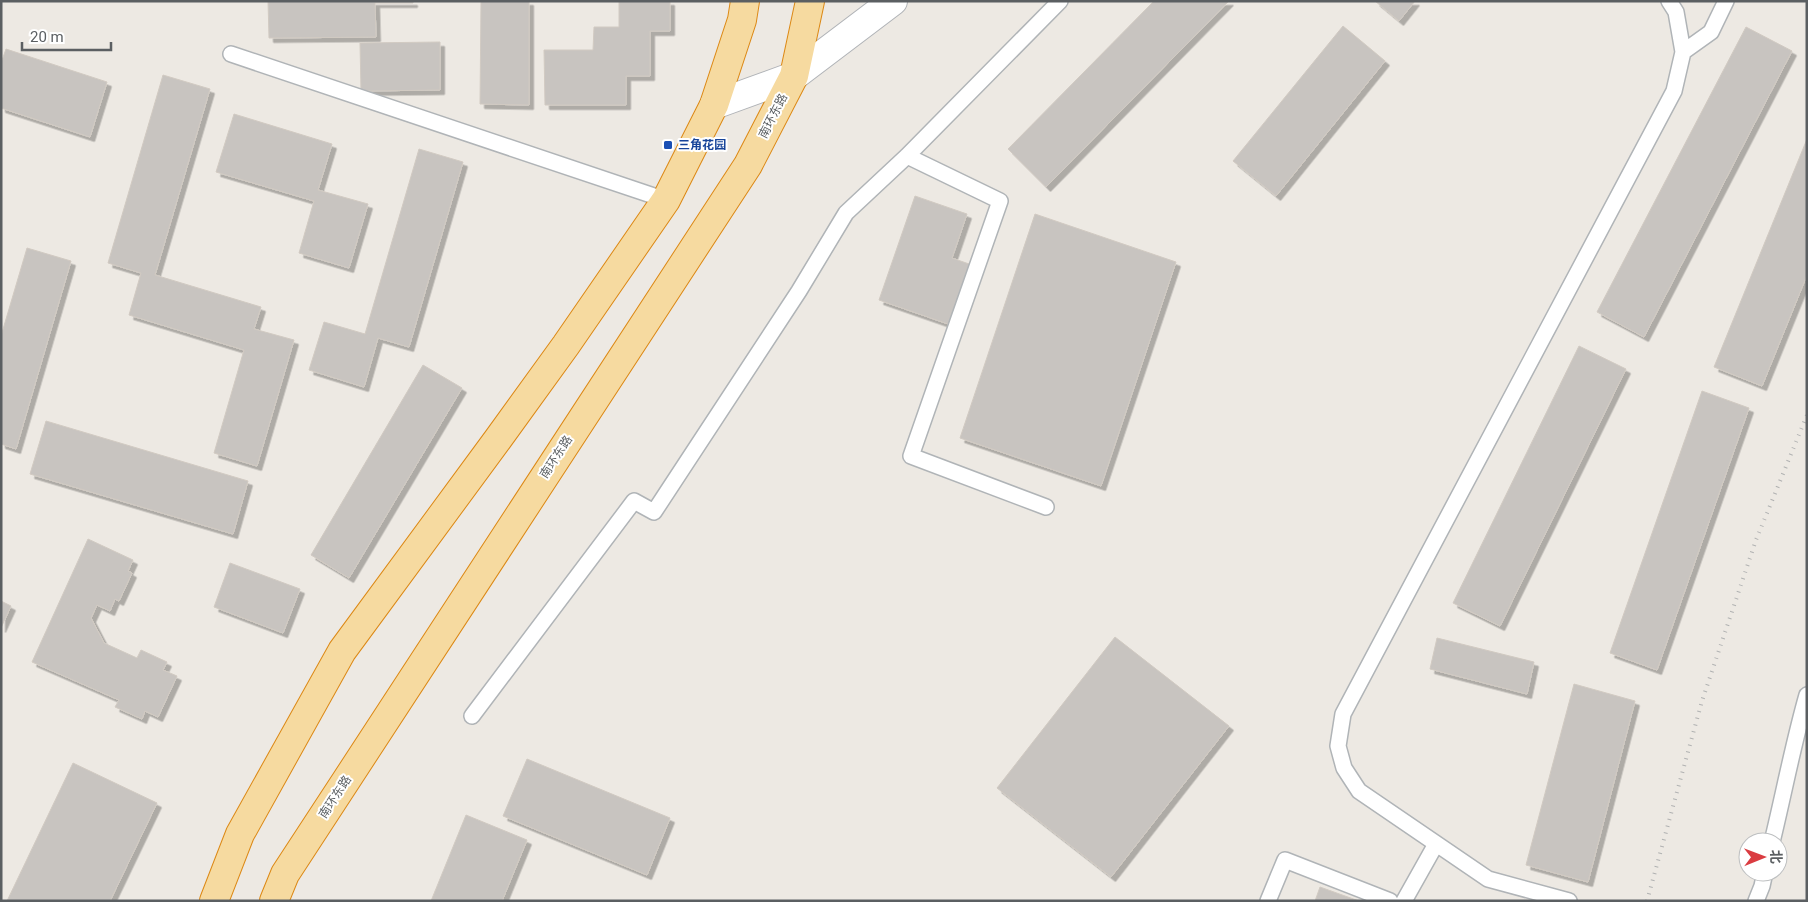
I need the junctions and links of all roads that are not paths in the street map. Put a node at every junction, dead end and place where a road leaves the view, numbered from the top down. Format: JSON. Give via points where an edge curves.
{"nodes":[{"id":1,"x":745,"y":1,"type":"edge"},
{"id":2,"x":810,"y":1,"type":"edge"},
{"id":3,"x":893,"y":1,"type":"edge"},
{"id":4,"x":1060,"y":1,"type":"edge"},
{"id":5,"x":1669,"y":1,"type":"edge"},
{"id":6,"x":1726,"y":1,"type":"edge"},
{"id":7,"x":1683,"y":52,"type":"junction"},
{"id":8,"x":231,"y":54,"type":"dead end"},
{"id":9,"x":794,"y":76,"type":"junction"},
{"id":10,"x":714,"y":106,"type":"junction"},
{"id":11,"x":907,"y":156,"type":"junction"},
{"id":12,"x":666,"y":200,"type":"junction"},
{"id":13,"x":1046,"y":507,"type":"dead end"},
{"id":14,"x":1807,"y":695,"type":"edge"},
{"id":15,"x":472,"y":716,"type":"dead end"},
{"id":16,"x":1774,"y":832,"type":"edge"},
{"id":17,"x":1436,"y":844,"type":"junction"},
{"id":18,"x":1762,"y":882,"type":"edge"},
{"id":19,"x":214,"y":901,"type":"edge"},
{"id":20,"x":274,"y":901,"type":"edge"},
{"id":21,"x":1268,"y":901,"type":"edge"},
{"id":22,"x":1390,"y":901,"type":"edge"},
{"id":23,"x":1404,"y":901,"type":"edge"},
{"id":24,"x":1569,"y":901,"type":"edge"},
{"id":25,"x":1756,"y":901,"type":"edge"}],
"edges":[{"from":1,"to":10,"type":"highway","via":[[742,20]]},
{"from":2,"to":9,"type":"highway","name":"南环东路"},
{"from":3,"to":9,"type":"main road"},
{"from":4,"to":11,"type":"lane"},
{"from":5,"to":7,"type":"lane","via":[[1676,12]]},
{"from":6,"to":7,"type":"lane","via":[[1711,32]]},
{"from":7,"to":17,"type":"lane","via":[[1674,91],[1343,714],[1338,746],[1344,768],[1359,791]]},
{"from":8,"to":12,"type":"lane"},
{"from":9,"to":10,"type":"main road"},
{"from":9,"to":20,"type":"highway","name":"南环东路","via":[[748,165],[290,866]]},
{"from":10,"to":12,"type":"highway"},
{"from":11,"to":13,"type":"lane","via":[[1000,201],[911,456]]},
{"from":11,"to":15,"type":"lane","via":[[846,213],[799,291],[654,512],[634,501]]},
{"from":12,"to":19,"type":"highway","via":[[566,345],[342,651],[240,834]]},
{"from":14,"to":16,"type":"lane"},
{"from":17,"to":23,"type":"lane"},
{"from":17,"to":24,"type":"lane","via":[[1488,879]]},
{"from":18,"to":25,"type":"lane"},
{"from":21,"to":22,"type":"lane","via":[[1285,860]]}]}
